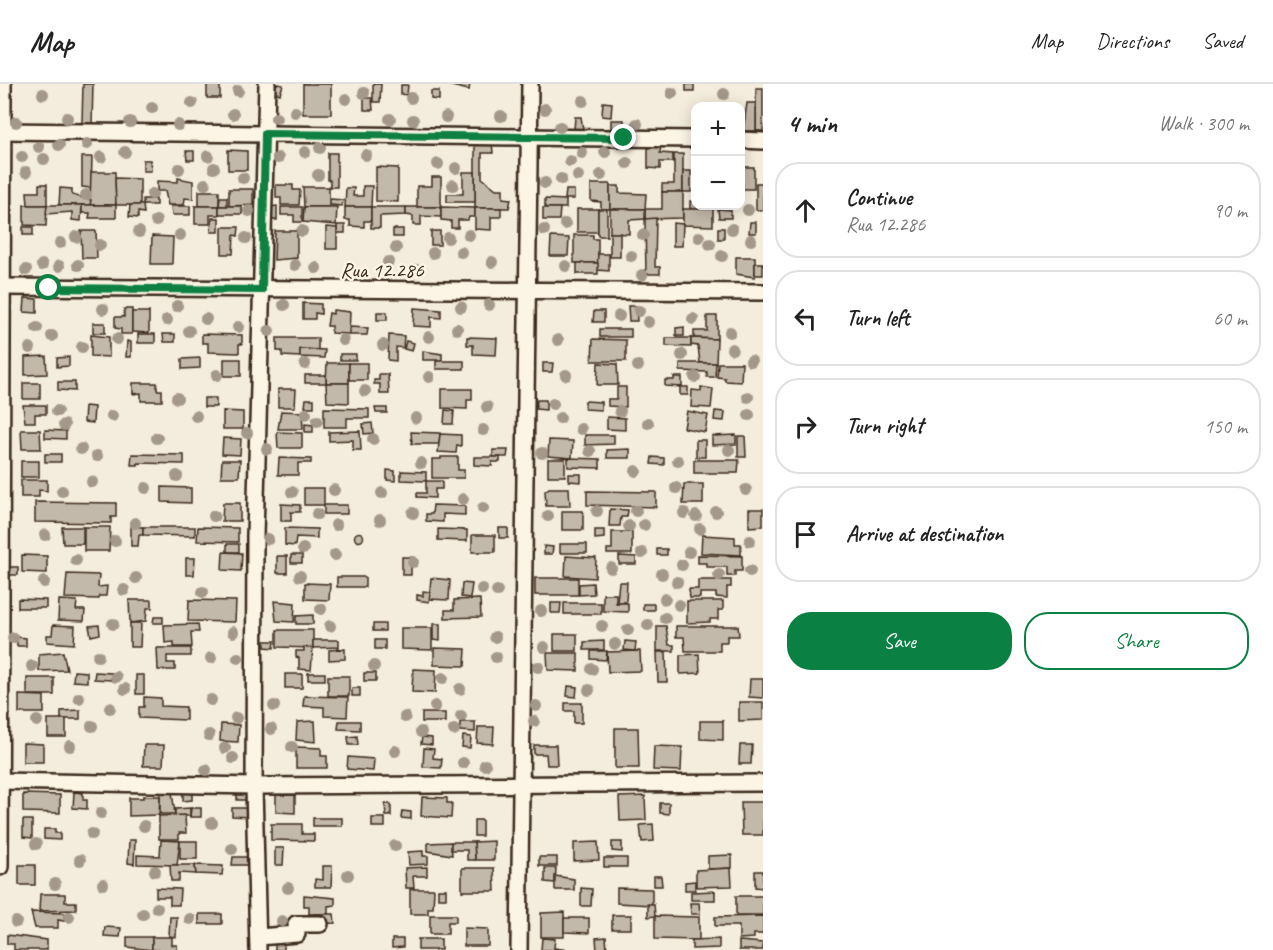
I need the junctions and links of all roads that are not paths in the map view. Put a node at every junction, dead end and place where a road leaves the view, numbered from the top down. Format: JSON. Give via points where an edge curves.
{"nodes":[{"id":1,"x":3,"y":84,"type":"edge"},
{"id":2,"x":267,"y":84,"type":"edge"},
{"id":3,"x":530,"y":84,"type":"edge"},
{"id":4,"x":1,"y":131,"type":"edge"},
{"id":5,"x":265,"y":134,"type":"junction"},
{"id":6,"x":529,"y":137,"type":"junction"},
{"id":7,"x":691,"y":140,"type":"edge"},
{"id":8,"x":745,"y":140,"type":"edge"},
{"id":9,"x":763,"y":141,"type":"edge"},
{"id":10,"x":1,"y":287,"type":"edge"},
{"id":11,"x":262,"y":290,"type":"junction"},
{"id":12,"x":527,"y":292,"type":"junction"},
{"id":13,"x":763,"y":292,"type":"edge"},
{"id":14,"x":0,"y":781,"type":"edge"},
{"id":15,"x":763,"y":783,"type":"edge"},
{"id":16,"x":521,"y":784,"type":"junction"},
{"id":17,"x":254,"y":786,"type":"junction"},
{"id":18,"x":0,"y":867,"type":"edge"},
{"id":19,"x":320,"y":924,"type":"dead end"},
{"id":20,"x":258,"y":943,"type":"edge"},
{"id":21,"x":519,"y":950,"type":"edge"}],
"edges":[{"from":1,"to":4,"type":"street"},
{"from":2,"to":5,"type":"street"},
{"from":3,"to":6,"type":"street"},
{"from":4,"to":5,"type":"street"},
{"from":4,"to":10,"type":"street"},
{"from":5,"to":6,"type":"street"},
{"from":5,"to":11,"type":"street"},
{"from":6,"to":7,"type":"street"},
{"from":6,"to":12,"type":"street"},
{"from":8,"to":9,"type":"street"},
{"from":10,"to":11,"type":"street","name":"Rua 12.286"},
{"from":10,"to":14,"type":"street"},
{"from":11,"to":12,"type":"street","name":"Rua 12.286"},
{"from":11,"to":17,"type":"street","via":[[255,536]]},
{"from":12,"to":13,"type":"street","name":"Rua 12.286"},
{"from":12,"to":16,"type":"street"},
{"from":14,"to":17,"type":"street"},
{"from":14,"to":18,"type":"street"},
{"from":15,"to":16,"type":"street"},
{"from":16,"to":17,"type":"street"},
{"from":16,"to":21,"type":"street"},
{"from":17,"to":20,"type":"street"},
{"from":19,"to":20,"type":"street","via":[[296,924],[297,934]]}]}
